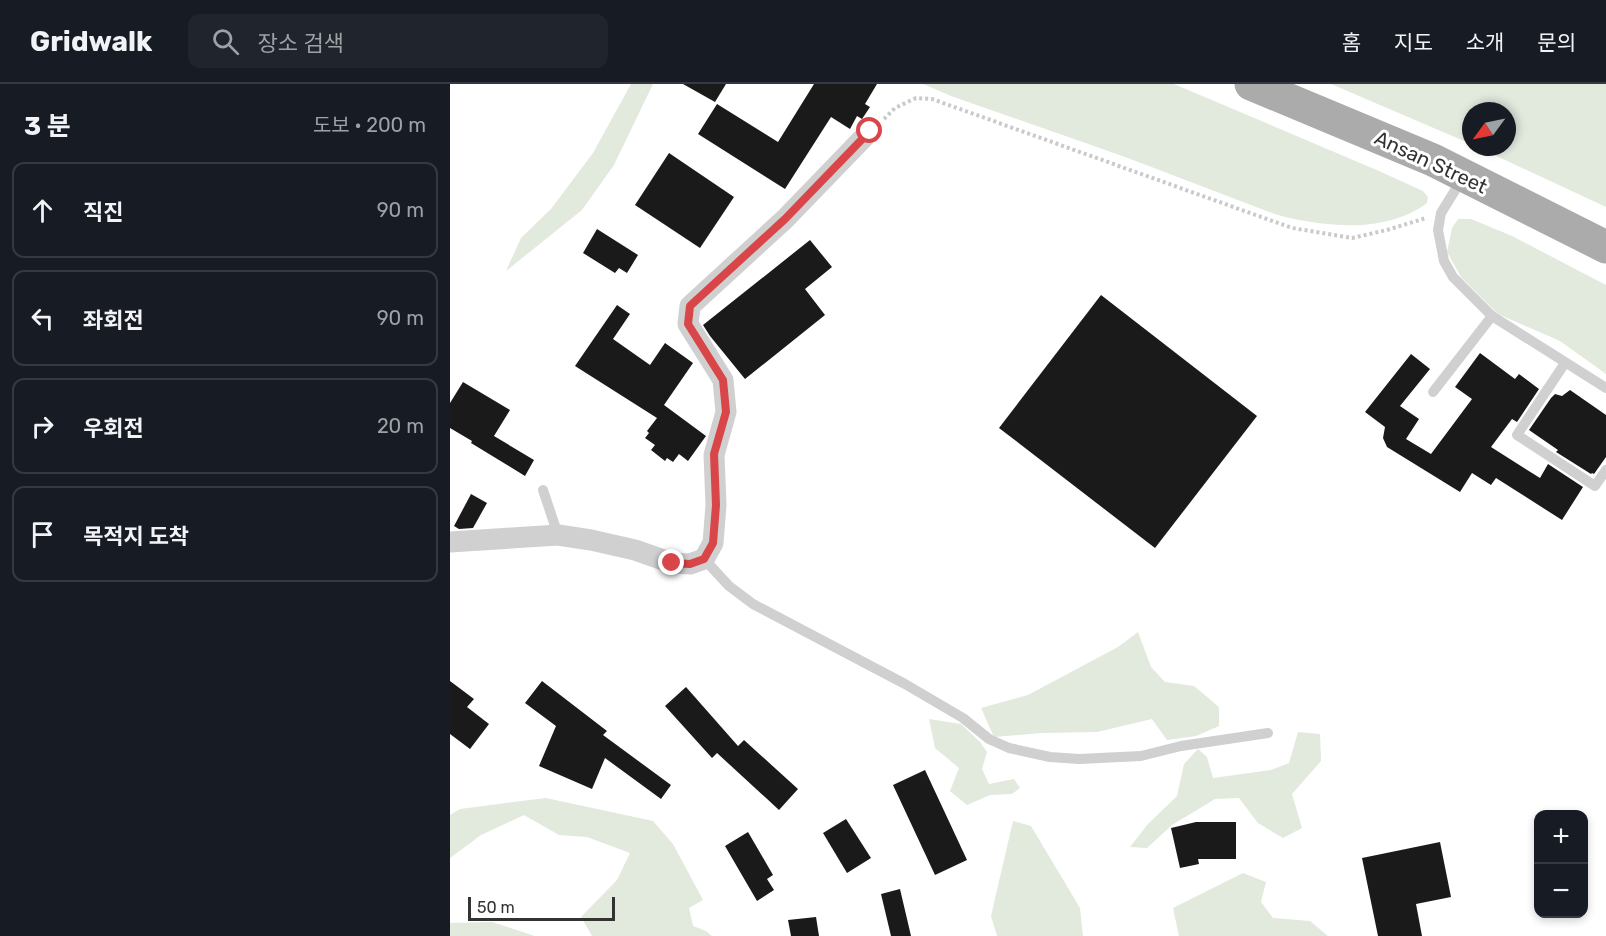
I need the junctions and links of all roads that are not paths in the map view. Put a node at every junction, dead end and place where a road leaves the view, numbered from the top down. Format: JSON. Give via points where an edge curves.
{"nodes":[{"id":1,"x":1251,"y":84,"type":"edge"},
{"id":2,"x":870,"y":131,"type":"road end"},
{"id":3,"x":1464,"y":176,"type":"junction"},
{"id":4,"x":1606,"y":247,"type":"edge"},
{"id":5,"x":1492,"y":316,"type":"junction"},
{"id":6,"x":1565,"y":363,"type":"junction"},
{"id":7,"x":1606,"y":388,"type":"edge"},
{"id":8,"x":1433,"y":392,"type":"dead end"},
{"id":9,"x":1606,"y":470,"type":"edge"},
{"id":10,"x":543,"y":490,"type":"dead end"},
{"id":11,"x":558,"y":536,"type":"junction"},
{"id":12,"x":450,"y":542,"type":"edge"},
{"id":13,"x":704,"y":559,"type":"junction"},
{"id":14,"x":1268,"y":733,"type":"dead end"}],
"edges":[{"from":1,"to":3,"type":"main road","name":"Ansan Street"},
{"from":2,"to":13,"type":"street","via":[[785,219],[690,306],[688,324],[723,380],[726,412],[714,454],[713,543]]},
{"from":3,"to":4,"type":"main road","name":"Ansan Street"},
{"from":3,"to":5,"type":"lane","via":[[1441,213],[1438,230],[1444,261],[1453,277]]},
{"from":5,"to":6,"type":"lane"},
{"from":5,"to":8,"type":"lane"},
{"from":6,"to":7,"type":"lane"},
{"from":6,"to":9,"type":"lane","via":[[1516,435],[1595,486]]},
{"from":10,"to":11,"type":"lane"},
{"from":11,"to":12,"type":"street"},
{"from":11,"to":13,"type":"street","via":[[635,550],[672,563],[690,564]]},
{"from":13,"to":14,"type":"lane","via":[[753,604],[905,684],[1009,748],[1079,759],[1141,756]]}]}
